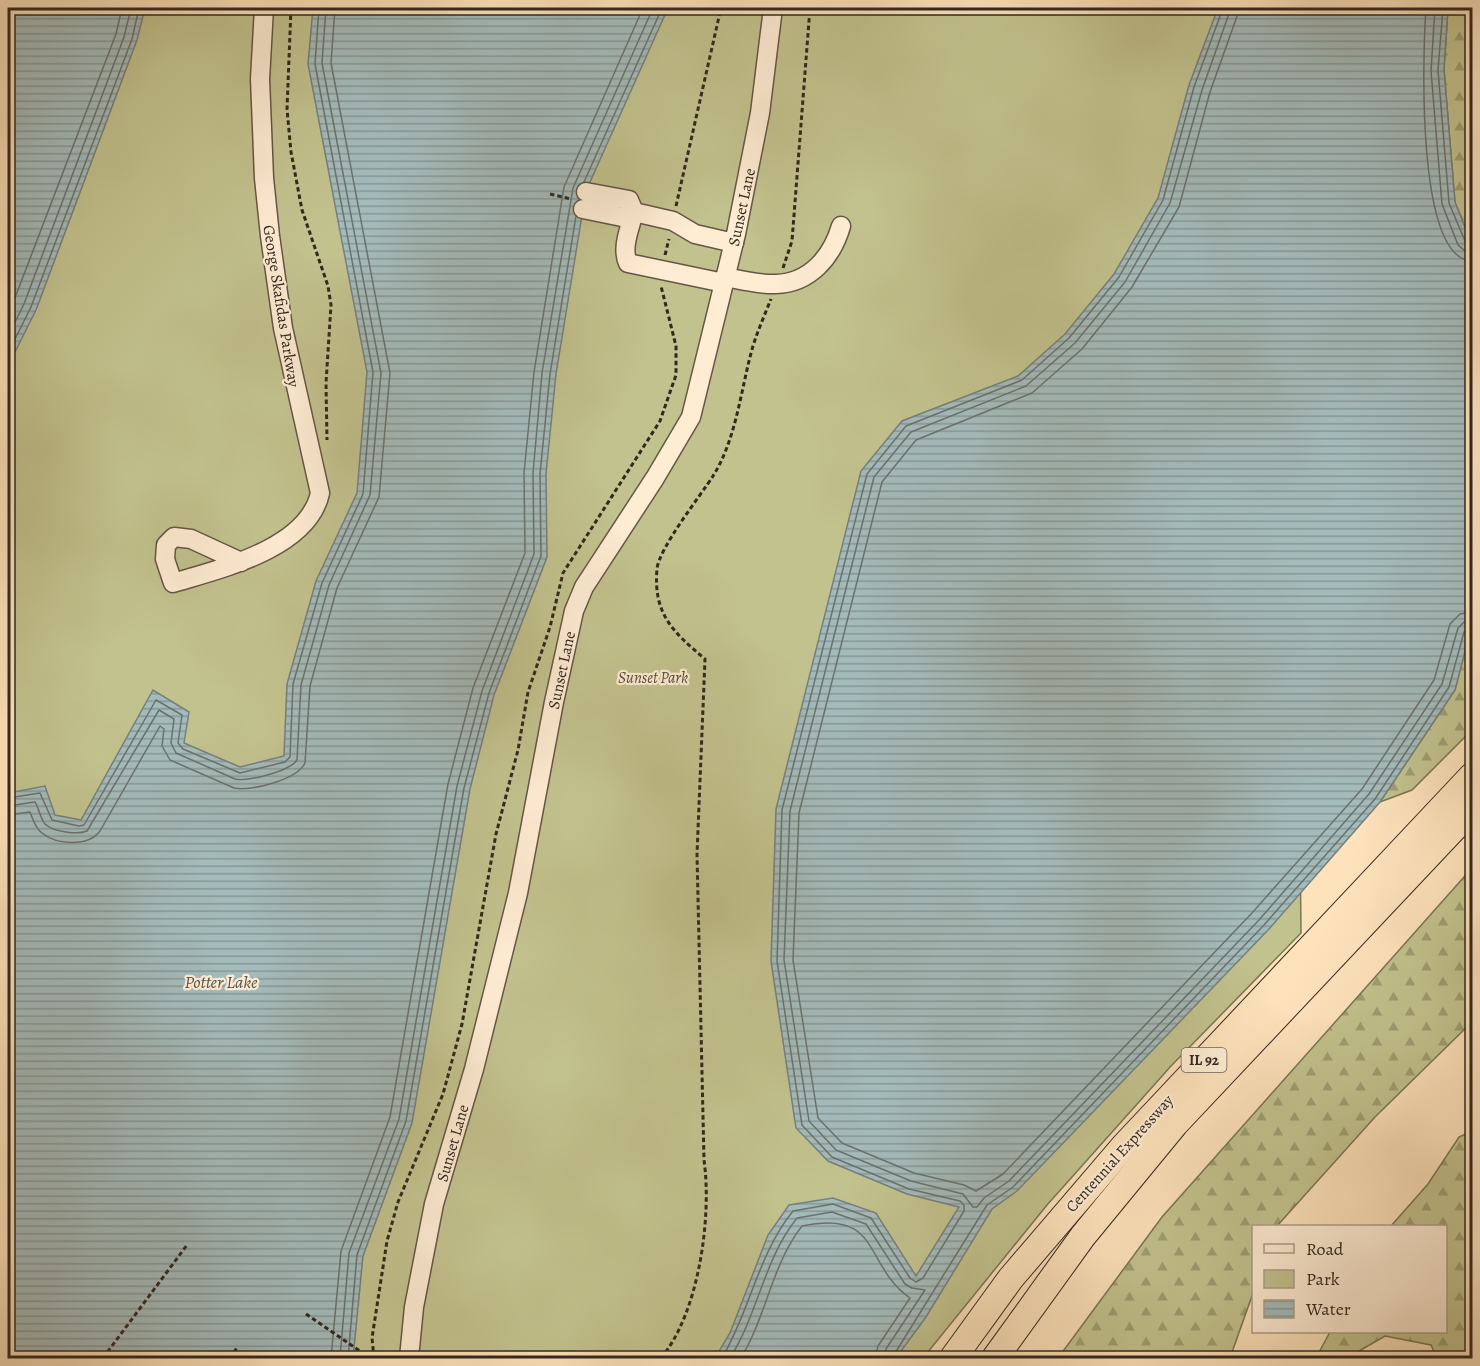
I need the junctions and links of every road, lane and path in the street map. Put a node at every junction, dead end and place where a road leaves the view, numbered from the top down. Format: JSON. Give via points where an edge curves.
{"nodes":[{"id":1,"x":264,"y":8,"type":"edge"},
{"id":2,"x":291,"y":8,"type":"edge"},
{"id":3,"x":772,"y":8,"type":"edge"},
{"id":4,"x":810,"y":8,"type":"edge"},
{"id":5,"x":550,"y":194,"type":"dead end"},
{"id":6,"x":566,"y":198,"type":"dead end"},
{"id":7,"x":584,"y":200,"type":"dead end"},
{"id":8,"x":634,"y":213,"type":"junction"},
{"id":9,"x":841,"y":226,"type":"dead end"},
{"id":10,"x":734,"y":243,"type":"junction"},
{"id":11,"x":725,"y":280,"type":"junction"},
{"id":12,"x":776,"y":284,"type":"junction"},
{"id":13,"x":328,"y":446,"type":"dead end"},
{"id":14,"x":241,"y":562,"type":"dead end"},
{"id":15,"x":1473,"y":776,"type":"edge"},
{"id":16,"x":1473,"y":809,"type":"edge"},
{"id":17,"x":187,"y":1245,"type":"dead end"},
{"id":18,"x":306,"y":1314,"type":"dead end"},
{"id":19,"x":237,"y":1348,"type":"dead end"},
{"id":20,"x":103,"y":1359,"type":"edge"},
{"id":21,"x":229,"y":1359,"type":"edge"},
{"id":22,"x":370,"y":1359,"type":"edge"},
{"id":23,"x":409,"y":1359,"type":"edge"},
{"id":24,"x":662,"y":1359,"type":"edge"},
{"id":25,"x":953,"y":1359,"type":"edge"},
{"id":26,"x":995,"y":1359,"type":"edge"}],
"edges":[{"from":1,"to":14,"type":"lane","name":"George Skafidas Parkway","via":[[260,80],[270,236],[283,328],[320,493],[318,504],[300,528]]},
{"from":2,"to":13,"type":"path","via":[[287,109],[291,152],[302,210],[331,305],[326,383]]},
{"from":3,"to":10,"type":"lane","name":"Sunset Lane","via":[[760,113]]},
{"from":4,"to":12,"type":"path","via":[[792,240]]},
{"from":5,"to":6,"type":"path"},
{"from":7,"to":8,"type":"lane","via":[[622,217]]},
{"from":8,"to":10,"type":"lane","via":[[673,221],[696,234]]},
{"from":8,"to":11,"type":"lane","via":[[625,256],[628,263]]},
{"from":9,"to":12,"type":"lane","via":[[836,242],[820,266],[804,277]]},
{"from":10,"to":11,"type":"lane","name":"Sunset Lane"},
{"from":11,"to":12,"type":"lane"},
{"from":11,"to":23,"type":"lane","name":"Sunset Lane","via":[[691,417],[584,587],[574,611],[518,893],[474,1069],[434,1204],[414,1307]]},
{"from":12,"to":24,"type":"path","via":[[753,345],[728,441],[714,475],[691,505],[657,566],[658,603],[672,631],[705,659],[697,854],[704,1160],[708,1187],[688,1309]]},
{"from":15,"to":25,"type":"highway","name":"Centennial Expressway","number":"IL 92","via":[[1124,1146],[1018,1269]]},
{"from":16,"to":26,"type":"highway","name":"Centennial Expressway","number":"IL 92","via":[[1176,1124],[1083,1236]]},
{"from":17,"to":20,"type":"path"},
{"from":18,"to":22,"type":"path"},
{"from":19,"to":21,"type":"path"}]}
